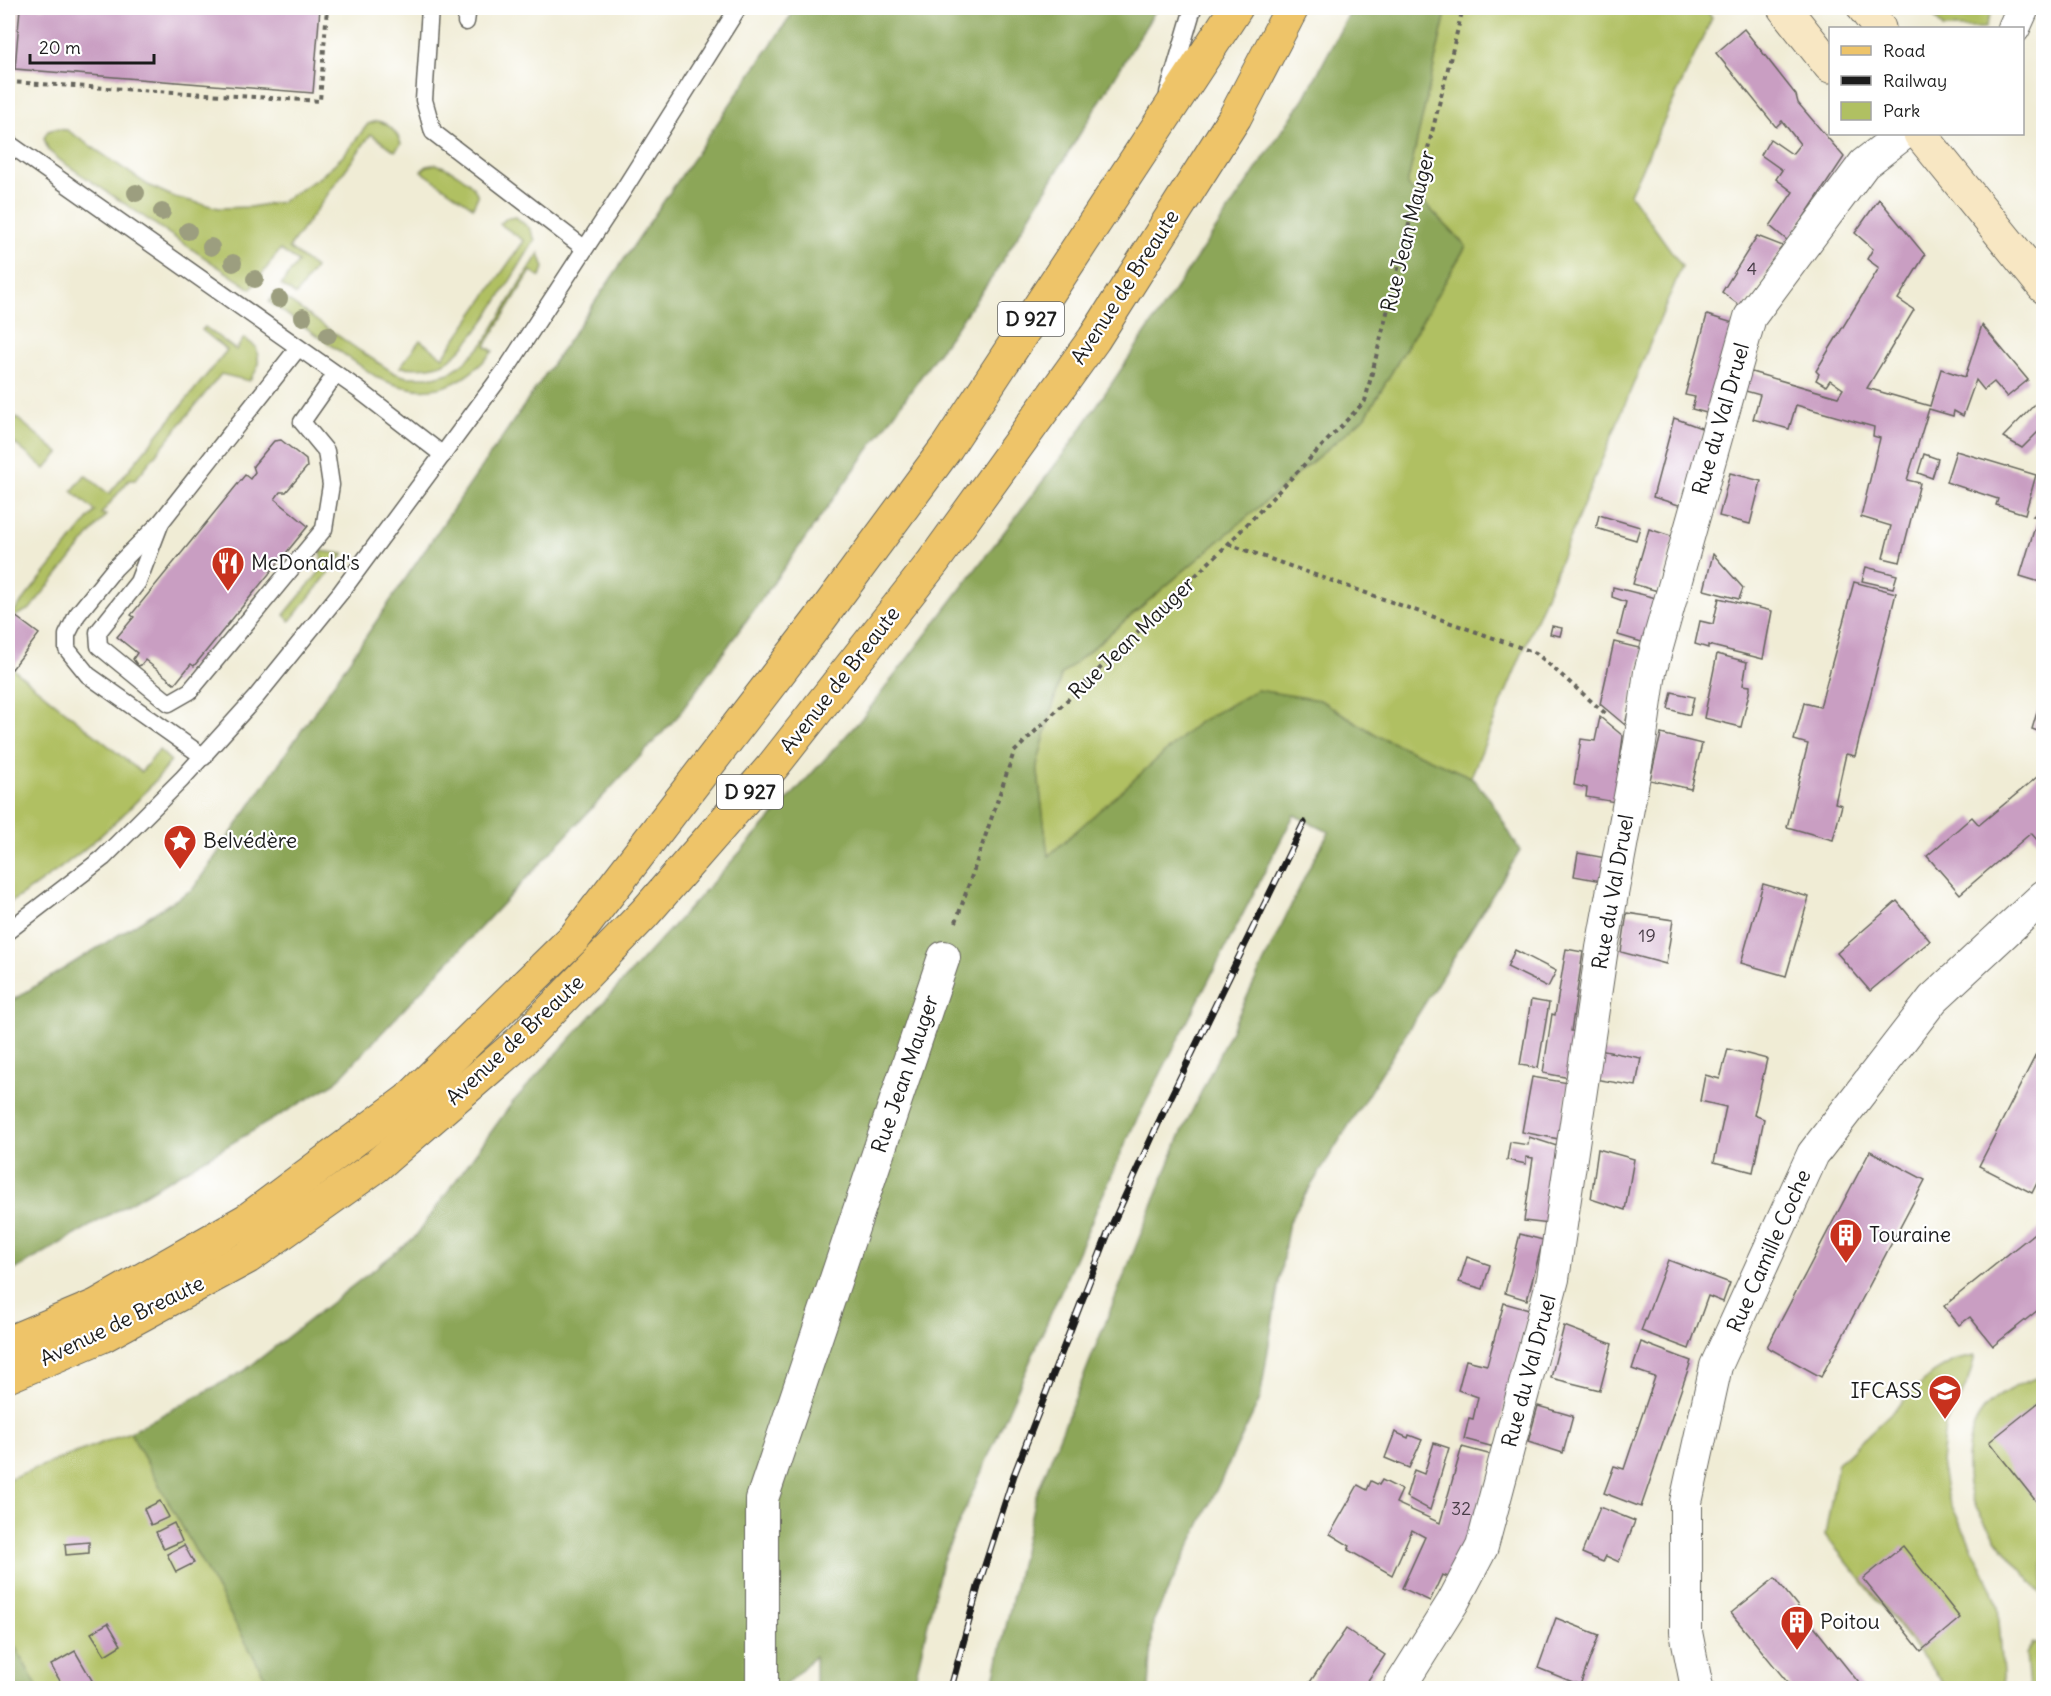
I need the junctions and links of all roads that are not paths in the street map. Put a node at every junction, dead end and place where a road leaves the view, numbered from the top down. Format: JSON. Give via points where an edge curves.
{"nodes":[{"id":1,"x":430,"y":8,"type":"edge"},
{"id":2,"x":738,"y":8,"type":"edge"},
{"id":3,"x":1193,"y":8,"type":"edge"},
{"id":4,"x":1236,"y":8,"type":"edge"},
{"id":5,"x":1292,"y":8,"type":"edge"},
{"id":6,"x":1784,"y":8,"type":"edge"},
{"id":7,"x":1864,"y":8,"type":"edge"},
{"id":8,"x":2023,"y":8,"type":"edge"},
{"id":9,"x":1878,"y":27,"type":"edge"},
{"id":10,"x":2014,"y":27,"type":"edge"},
{"id":11,"x":1829,"y":65,"type":"edge"},
{"id":12,"x":1158,"y":127,"type":"junction"},
{"id":13,"x":1922,"y":136,"type":"edge"},
{"id":14,"x":8,"y":142,"type":"edge"},
{"id":15,"x":584,"y":248,"type":"junction"},
{"id":16,"x":2043,"y":287,"type":"edge"},
{"id":17,"x":298,"y":348,"type":"junction"},
{"id":18,"x":335,"y":375,"type":"junction"},
{"id":19,"x":443,"y":455,"type":"junction"},
{"id":20,"x":161,"y":522,"type":"junction"},
{"id":21,"x":204,"y":757,"type":"junction"},
{"id":22,"x":2043,"y":896,"type":"edge"},
{"id":23,"x":8,"y":931,"type":"edge"},
{"id":24,"x":944,"y":957,"type":"road end"},
{"id":25,"x":8,"y":1343,"type":"edge"},
{"id":26,"x":8,"y":1376,"type":"edge"},
{"id":27,"x":762,"y":1689,"type":"edge"},
{"id":28,"x":1400,"y":1689,"type":"edge"},
{"id":29,"x":1697,"y":1689,"type":"edge"}],
"edges":[{"from":1,"to":15,"type":"lane","via":[[424,100],[433,132]]},
{"from":2,"to":15,"type":"lane"},
{"from":3,"to":12,"type":"lane"},
{"from":4,"to":12,"type":"main road","name":"Avenue de Breaute","number":"D 927"},
{"from":5,"to":26,"type":"main road","name":"Avenue de Breaute","number":"D 927","via":[[1235,117],[1087,349],[933,562],[773,766],[644,914],[522,1040],[375,1167],[248,1257],[102,1336]]},
{"from":6,"to":11,"type":"main road"},
{"from":7,"to":9,"type":"main road"},
{"from":8,"to":10,"type":"street"},
{"from":12,"to":25,"type":"main road","name":"Avenue de Breaute","number":"D 927","via":[[947,447],[817,623],[575,936],[408,1100],[247,1220],[96,1306]]},
{"from":13,"to":16,"type":"main road"},
{"from":13,"to":28,"type":"street","name":"Rue du Val Druel","via":[[1864,164],[1750,317],[1650,672],[1602,948],[1553,1280],[1482,1547]]},
{"from":14,"to":17,"type":"lane"},
{"from":15,"to":19,"type":"lane","via":[[509,365]]},
{"from":17,"to":18,"type":"lane"},
{"from":17,"to":20,"type":"lane"},
{"from":18,"to":19,"type":"lane"},
{"from":18,"to":20,"type":"lane","via":[[302,422],[326,451],[331,485],[324,529],[190,691],[169,703],[99,646],[98,632],[138,582]]},
{"from":19,"to":21,"type":"lane","via":[[341,592]]},
{"from":20,"to":21,"type":"lane","via":[[115,568],[77,615],[67,649],[88,675]]},
{"from":21,"to":23,"type":"lane","via":[[103,858]]},
{"from":22,"to":29,"type":"street","name":"Rue Camille Coche","via":[[1933,999],[1813,1154],[1716,1366],[1686,1502],[1686,1632]]},
{"from":24,"to":27,"type":"street","name":"Rue Jean Mauger","via":[[762,1498]]}]}
